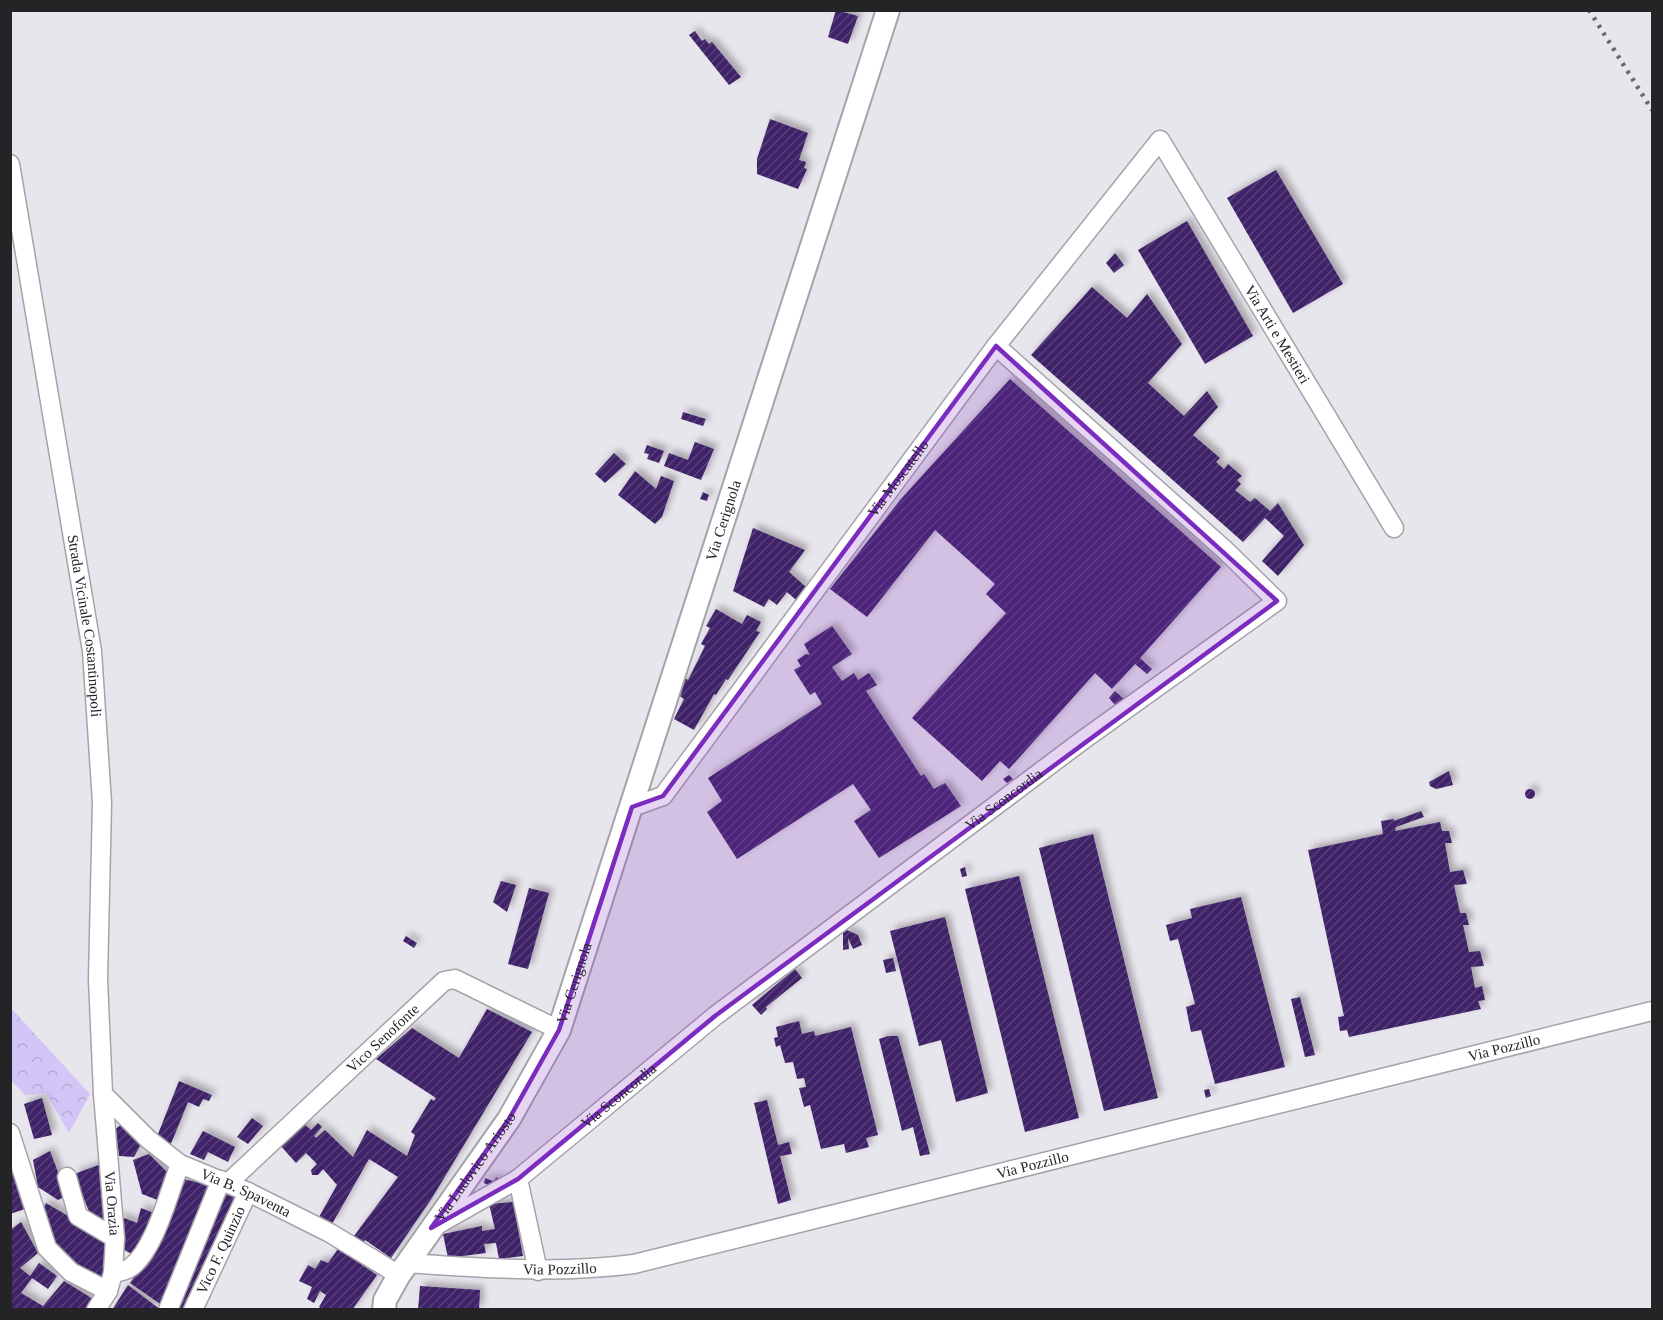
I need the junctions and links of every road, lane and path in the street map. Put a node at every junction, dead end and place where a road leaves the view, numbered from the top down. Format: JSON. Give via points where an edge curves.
{"nodes":[{"id":1,"x":888,"y":10,"type":"edge"},
{"id":2,"x":1160,"y":140,"type":"joint"},
{"id":3,"x":10,"y":164,"type":"edge"},
{"id":4,"x":996,"y":346,"type":"junction"},
{"id":5,"x":1394,"y":528,"type":"dead end"},
{"id":6,"x":632,"y":807,"type":"junction"},
{"id":7,"x":1653,"y":1011,"type":"edge"},
{"id":8,"x":558,"y":1030,"type":"junction"},
{"id":9,"x":103,"y":1094,"type":"junction"},
{"id":10,"x":10,"y":1133,"type":"edge"},
{"id":11,"x":180,"y":1164,"type":"junction"},
{"id":12,"x":67,"y":1177,"type":"dead end"},
{"id":13,"x":518,"y":1179,"type":"junction"},
{"id":14,"x":224,"y":1181,"type":"junction"},
{"id":15,"x":248,"y":1192,"type":"junction"},
{"id":16,"x":431,"y":1228,"type":"junction"},
{"id":17,"x":115,"y":1238,"type":"junction"},
{"id":18,"x":403,"y":1269,"type":"junction"},
{"id":19,"x":538,"y":1271,"type":"junction"},
{"id":20,"x":111,"y":1282,"type":"junction"},
{"id":21,"x":382,"y":1306,"type":"edge"},
{"id":22,"x":96,"y":1310,"type":"edge"},
{"id":23,"x":168,"y":1310,"type":"edge"},
{"id":24,"x":194,"y":1310,"type":"edge"}],
"edges":[{"from":1,"to":6,"type":"street","name":"Via Cerignola"},
{"from":2,"to":4,"type":"street","name":"Via Moscatello"},
{"from":2,"to":5,"type":"street","name":"Via Arti e Mestieri"},
{"from":3,"to":9,"type":"street","name":"Strada Vicinale Costantinopoli","via":[[92,651],[102,804],[98,979]]},
{"from":4,"to":6,"type":"street","name":"Via Moscatello","via":[[663,796]]},
{"from":4,"to":13,"type":"street","name":"Via Sconcordia","via":[[1277,601],[1083,740],[715,1016]]},
{"from":6,"to":8,"type":"street","name":"Via Cerignola"},
{"from":7,"to":19,"type":"street","name":"Via Pozzillo","via":[[634,1264]]},
{"from":8,"to":14,"type":"street","name":"Vico Senofonte","via":[[455,979],[444,981]]},
{"from":8,"to":16,"type":"street","name":"Via Ludovico Ariosto","via":[[509,1119]]},
{"from":9,"to":11,"type":"street","name":"Via B. Spaventa","via":[[148,1139]]},
{"from":9,"to":17,"type":"street","name":"Via Orazia"},
{"from":10,"to":20,"type":"street","via":[[47,1248],[71,1272]]},
{"from":11,"to":14,"type":"street","name":"Via B. Spaventa"},
{"from":11,"to":20,"type":"street","via":[[141,1258]]},
{"from":12,"to":17,"type":"street","via":[[78,1216]]},
{"from":13,"to":16,"type":"street","name":"Via Sconcordia"},
{"from":13,"to":19,"type":"street"},
{"from":14,"to":15,"type":"street","name":"Via B. Spaventa"},
{"from":14,"to":23,"type":"street"},
{"from":15,"to":18,"type":"street","name":"Via B. Spaventa"},
{"from":15,"to":24,"type":"street","name":"Vico F. Quinzio"},
{"from":16,"to":18,"type":"street","name":"Via Ludovico Ariosto"},
{"from":17,"to":20,"type":"street","name":"Via Orazia"},
{"from":18,"to":19,"type":"street","name":"Via Pozzillo"},
{"from":18,"to":21,"type":"street","name":"Via Ludovico Ariosto"},
{"from":20,"to":22,"type":"street","name":"Via Orazia"}]}
